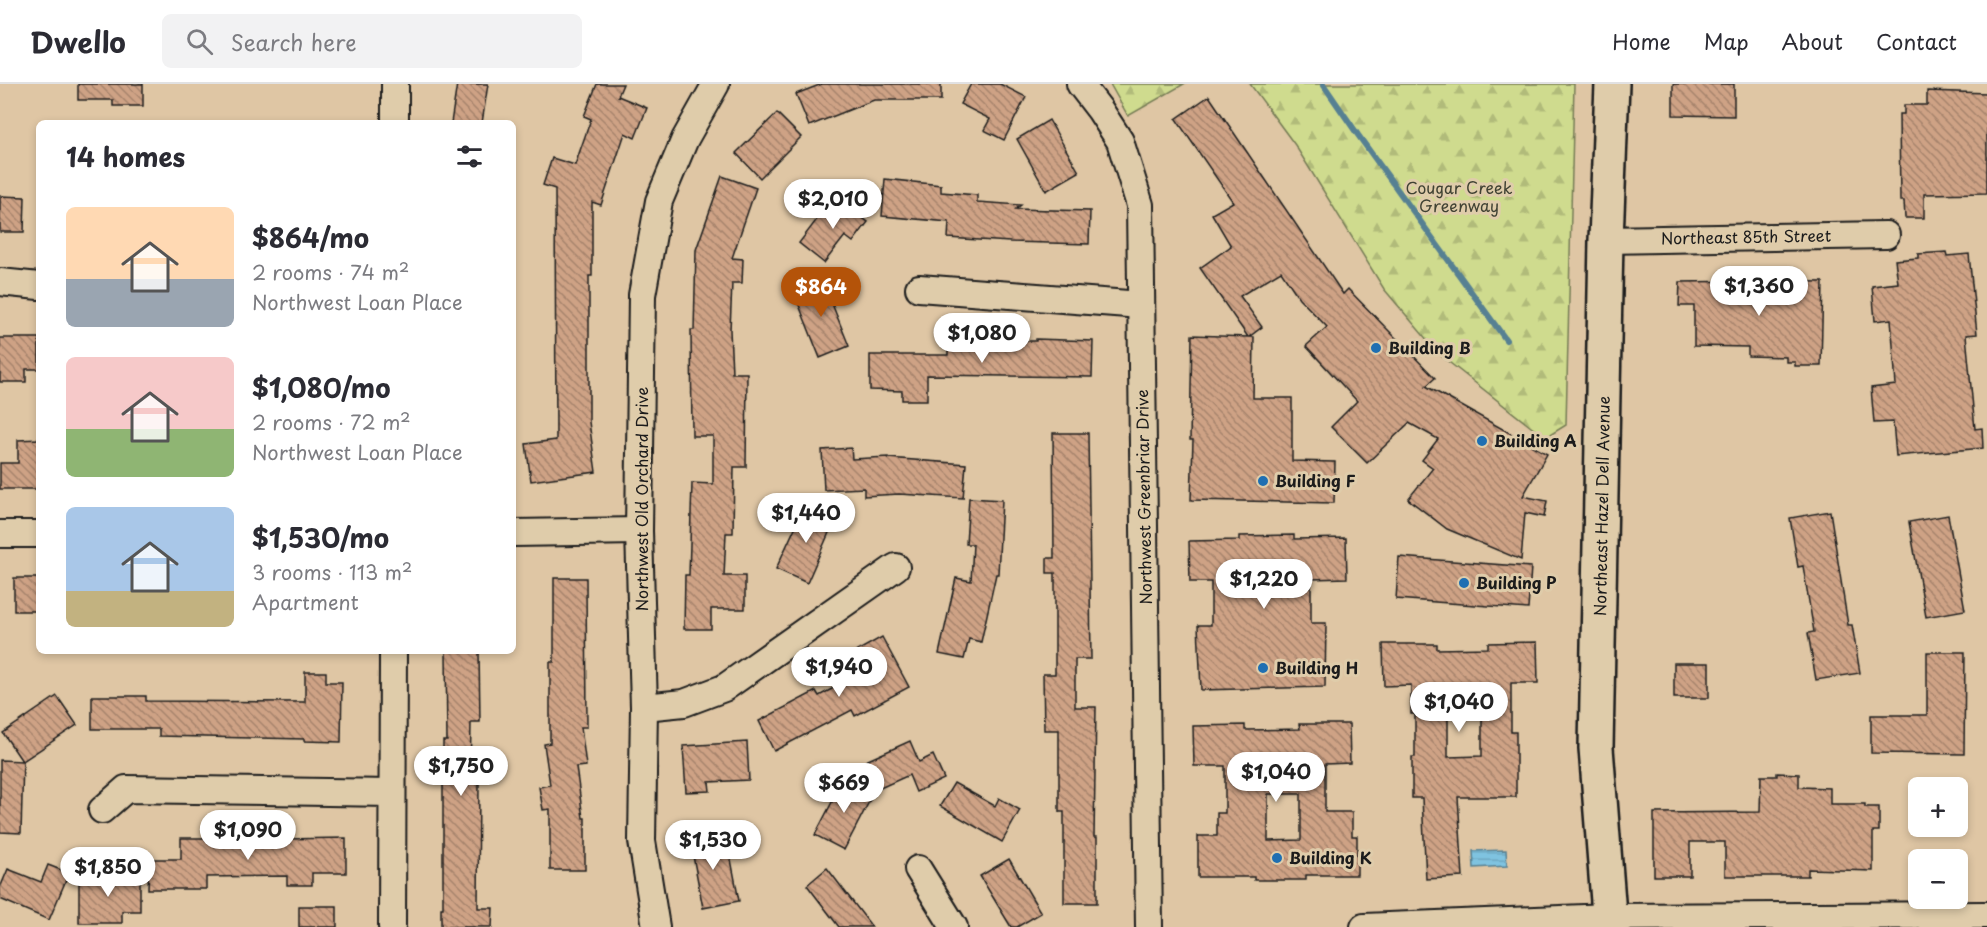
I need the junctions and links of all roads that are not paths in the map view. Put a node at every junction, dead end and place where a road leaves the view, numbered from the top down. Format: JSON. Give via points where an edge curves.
{"nodes":[{"id":1,"x":395,"y":84,"type":"edge"},
{"id":2,"x":716,"y":84,"type":"edge"},
{"id":3,"x":1080,"y":84,"type":"edge"},
{"id":4,"x":1612,"y":84,"type":"edge"},
{"id":5,"x":395,"y":120,"type":"edge"},
{"id":6,"x":1886,"y":235,"type":"dead end"},
{"id":7,"x":1606,"y":240,"type":"junction"},
{"id":8,"x":0,"y":282,"type":"edge"},
{"id":9,"x":36,"y":286,"type":"edge"},
{"id":10,"x":919,"y":288,"type":"dead end"},
{"id":11,"x":1141,"y":305,"type":"junction"},
{"id":12,"x":639,"y":531,"type":"junction"},
{"id":13,"x":516,"y":533,"type":"edge"},
{"id":14,"x":0,"y":534,"type":"edge"},
{"id":15,"x":36,"y":534,"type":"edge"},
{"id":16,"x":896,"y":567,"type":"dead end"},
{"id":17,"x":393,"y":654,"type":"edge"},
{"id":18,"x":644,"y":707,"type":"junction"},
{"id":19,"x":392,"y":793,"type":"junction"},
{"id":20,"x":102,"y":810,"type":"dead end"},
{"id":21,"x":918,"y":869,"type":"dead end"},
{"id":22,"x":1987,"y":915,"type":"edge"},
{"id":23,"x":1609,"y":922,"type":"edge"},
{"id":24,"x":392,"y":927,"type":"edge"},
{"id":25,"x":656,"y":927,"type":"edge"},
{"id":26,"x":954,"y":927,"type":"edge"},
{"id":27,"x":1149,"y":927,"type":"edge"},
{"id":28,"x":1364,"y":927,"type":"edge"}],
"edges":[{"from":1,"to":5,"type":"street"},
{"from":2,"to":12,"type":"street","name":"Northwest Old Orchard Drive","via":[[685,139],[659,201],[642,295]]},
{"from":3,"to":11,"type":"street","name":"Northwest Greenbriar Drive","via":[[1120,141],[1140,206]]},
{"from":4,"to":7,"type":"main road","name":"Northeast Hazel Dell Avenue"},
{"from":6,"to":7,"type":"street","name":"Northeast 85th Street"},
{"from":7,"to":23,"type":"main road","name":"Northeast Hazel Dell Avenue","via":[[1596,748]]},
{"from":8,"to":9,"type":"street"},
{"from":10,"to":11,"type":"street"},
{"from":11,"to":27,"type":"street","name":"Northwest Greenbriar Drive"},
{"from":12,"to":13,"type":"street"},
{"from":12,"to":18,"type":"street","name":"Northwest Old Orchard Drive"},
{"from":14,"to":15,"type":"street"},
{"from":16,"to":18,"type":"street","via":[[724,688],[684,703]]},
{"from":17,"to":19,"type":"street"},
{"from":18,"to":25,"type":"street","name":"Northwest Old Orchard Drive","via":[[642,841]]},
{"from":19,"to":20,"type":"street","via":[[126,789]]},
{"from":19,"to":24,"type":"street"},
{"from":21,"to":26,"type":"street"},
{"from":22,"to":23,"type":"street"},
{"from":23,"to":28,"type":"street"}]}
